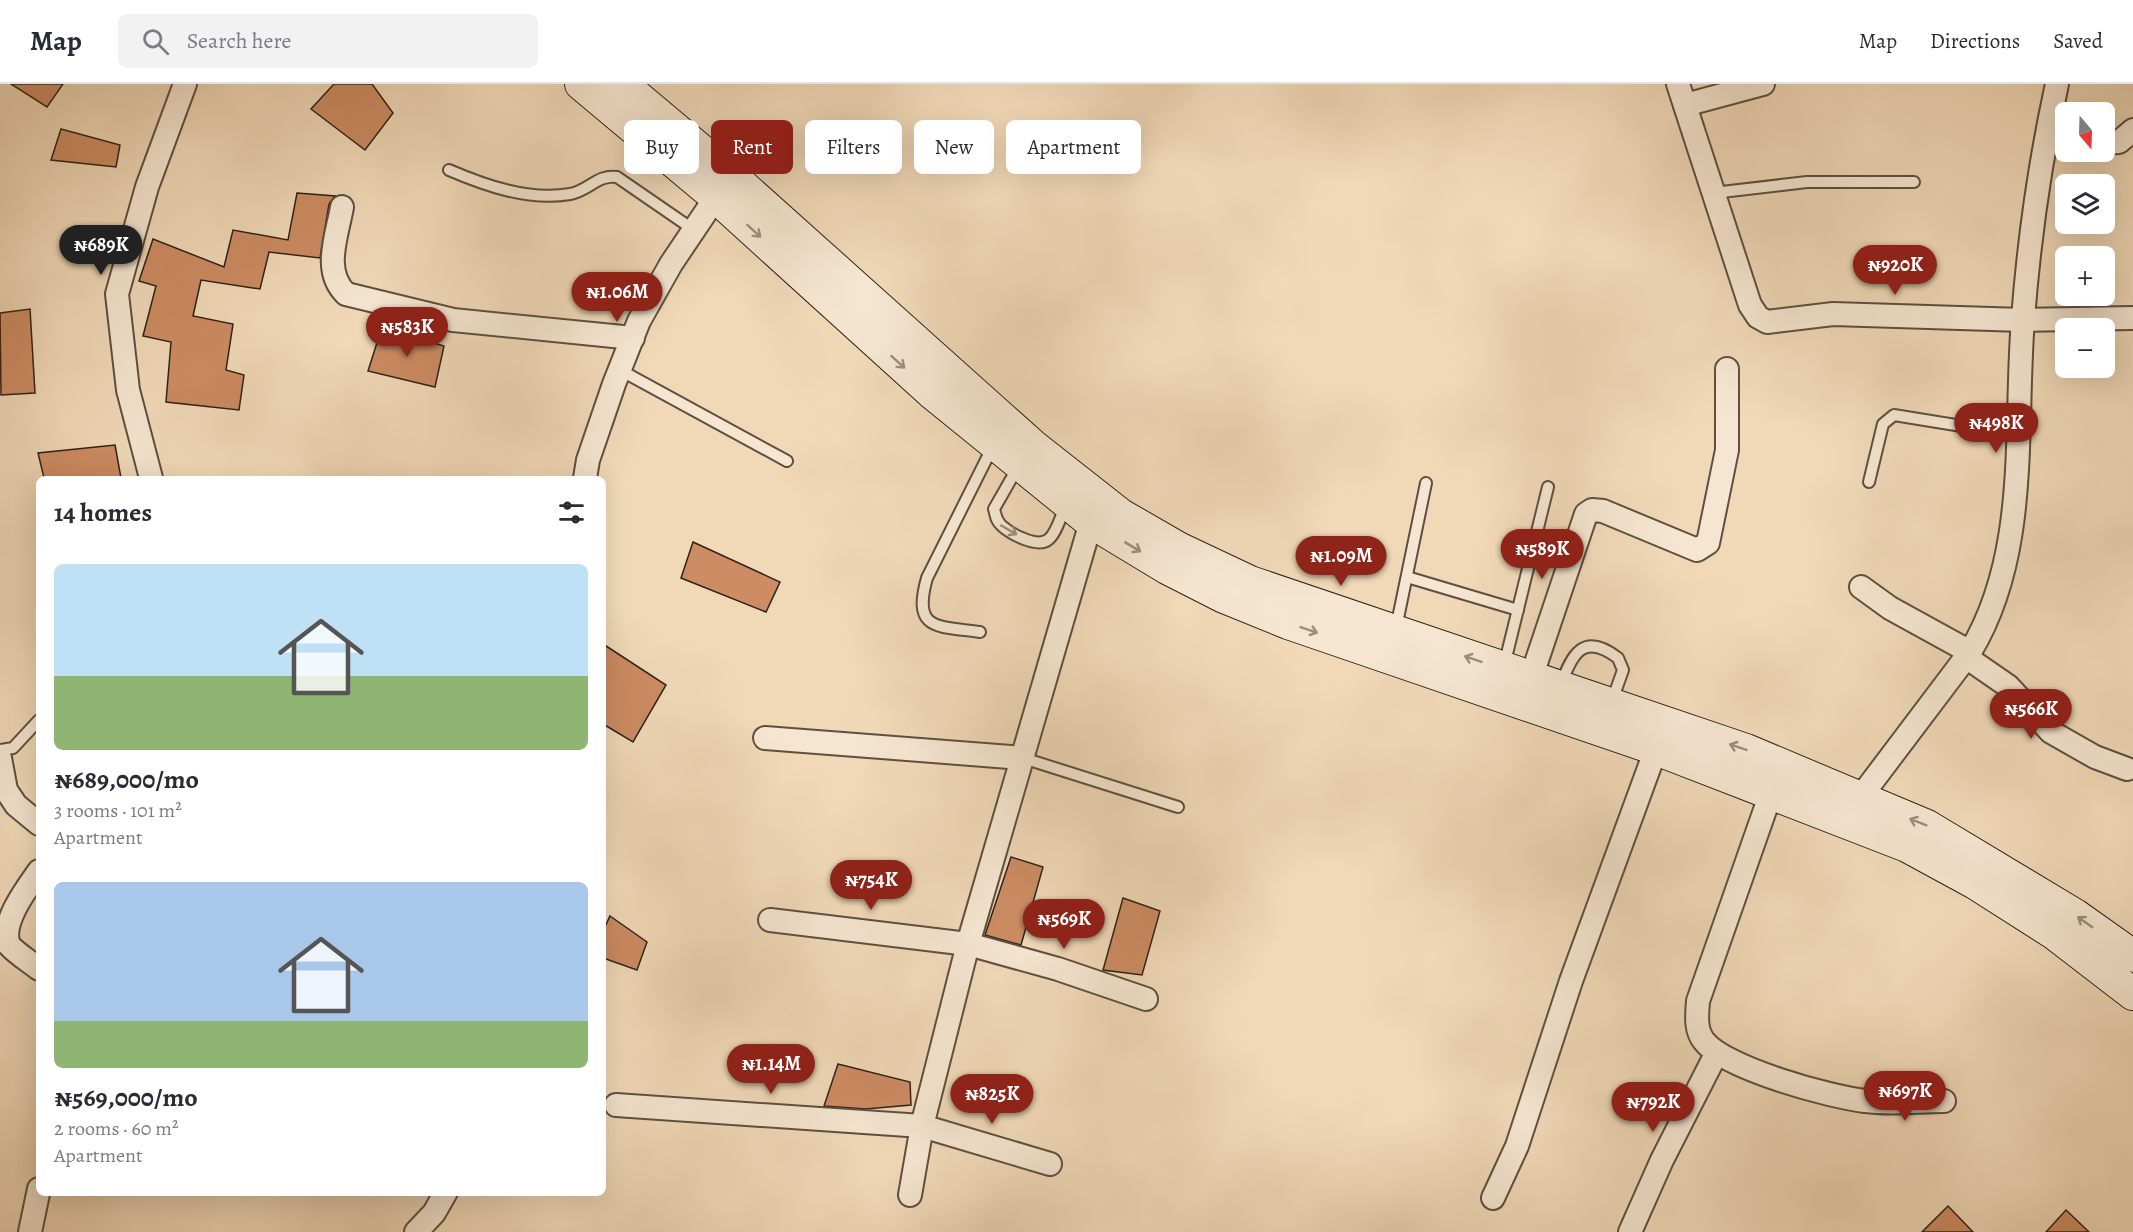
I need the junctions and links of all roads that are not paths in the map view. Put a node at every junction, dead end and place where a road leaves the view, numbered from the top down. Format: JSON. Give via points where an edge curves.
{"nodes":[{"id":1,"x":581,"y":84,"type":"edge"},
{"id":2,"x":622,"y":84,"type":"edge"},
{"id":3,"x":1763,"y":84,"type":"edge"},
{"id":4,"x":2056,"y":84,"type":"edge"},
{"id":5,"x":176,"y":87,"type":"edge"},
{"id":6,"x":1681,"y":95,"type":"edge"},
{"id":7,"x":2056,"y":102,"type":"edge"},
{"id":8,"x":2133,"y":130,"type":"edge"},
{"id":9,"x":2055,"y":137,"type":"edge"},
{"id":10,"x":2115,"y":142,"type":"edge"},
{"id":11,"x":449,"y":170,"type":"dead end"},
{"id":12,"x":1914,"y":183,"type":"dead end"},
{"id":13,"x":726,"y":188,"type":"junction"},
{"id":14,"x":1713,"y":193,"type":"junction"},
{"id":15,"x":342,"y":207,"type":"dead end"},
{"id":16,"x":694,"y":230,"type":"junction"},
{"id":17,"x":2133,"y":318,"type":"edge"},
{"id":18,"x":2023,"y":320,"type":"junction"},
{"id":19,"x":633,"y":338,"type":"junction"},
{"id":20,"x":1727,"y":369,"type":"dead end"},
{"id":21,"x":620,"y":370,"type":"junction"},
{"id":22,"x":2017,"y":435,"type":"junction"},
{"id":23,"x":994,"y":443,"type":"junction"},
{"id":24,"x":787,"y":461,"type":"dead end"},
{"id":25,"x":1019,"y":464,"type":"junction"},
{"id":26,"x":150,"y":476,"type":"edge"},
{"id":27,"x":585,"y":476,"type":"edge"},
{"id":28,"x":1869,"y":482,"type":"dead end"},
{"id":29,"x":1426,"y":483,"type":"dead end"},
{"id":30,"x":1548,"y":487,"type":"dead end"},
{"id":31,"x":1067,"y":502,"type":"junction"},
{"id":32,"x":1091,"y":522,"type":"junction"},
{"id":33,"x":1407,"y":577,"type":"junction"},
{"id":34,"x":1861,"y":587,"type":"dead end"},
{"id":35,"x":1518,"y":610,"type":"junction"},
{"id":36,"x":1396,"y":631,"type":"junction"},
{"id":37,"x":980,"y":632,"type":"dead end"},
{"id":38,"x":1968,"y":655,"type":"junction"},
{"id":39,"x":1531,"y":678,"type":"junction"},
{"id":40,"x":1611,"y":704,"type":"junction"},
{"id":41,"x":36,"y":723,"type":"edge"},
{"id":42,"x":765,"y":738,"type":"dead end"},
{"id":43,"x":1656,"y":749,"type":"junction"},
{"id":44,"x":0,"y":750,"type":"edge"},
{"id":45,"x":0,"y":758,"type":"edge"},
{"id":46,"x":1023,"y":758,"type":"junction"},
{"id":47,"x":2127,"y":769,"type":"dead end"},
{"id":48,"x":1771,"y":793,"type":"junction"},
{"id":49,"x":1859,"y":799,"type":"junction"},
{"id":50,"x":1178,"y":807,"type":"dead end"},
{"id":51,"x":36,"y":822,"type":"edge"},
{"id":52,"x":36,"y":875,"type":"edge"},
{"id":53,"x":770,"y":920,"type":"dead end"},
{"id":54,"x":968,"y":944,"type":"junction"},
{"id":55,"x":2133,"y":956,"type":"edge"},
{"id":56,"x":36,"y":967,"type":"edge"},
{"id":57,"x":2133,"y":994,"type":"edge"},
{"id":58,"x":1146,"y":999,"type":"dead end"},
{"id":59,"x":1716,"y":1054,"type":"junction"},
{"id":60,"x":1944,"y":1101,"type":"dead end"},
{"id":61,"x":616,"y":1105,"type":"dead end"},
{"id":62,"x":922,"y":1126,"type":"junction"},
{"id":63,"x":1050,"y":1164,"type":"dead end"},
{"id":64,"x":910,"y":1195,"type":"dead end"},
{"id":65,"x":38,"y":1196,"type":"edge"},
{"id":66,"x":444,"y":1196,"type":"edge"},
{"id":67,"x":1493,"y":1198,"type":"dead end"},
{"id":68,"x":30,"y":1232,"type":"edge"},
{"id":69,"x":416,"y":1232,"type":"edge"},
{"id":70,"x":1630,"y":1232,"type":"edge"}],
"edges":[{"from":1,"to":13,"type":"main road"},
{"from":2,"to":13,"type":"main road"},
{"from":3,"to":6,"type":"street"},
{"from":4,"to":7,"type":"street"},
{"from":5,"to":26,"type":"street","via":[[117,294],[128,390]]},
{"from":6,"to":14,"type":"street"},
{"from":8,"to":10,"type":"street"},
{"from":9,"to":18,"type":"street","via":[[2033,207]]},
{"from":11,"to":16,"type":"lane","via":[[499,189],[552,194],[572,194],[606,176],[616,177]]},
{"from":12,"to":14,"type":"lane","via":[[1807,182]]},
{"from":13,"to":16,"type":"street"},
{"from":13,"to":23,"type":"main road","one_way":true,"via":[[931,392]]},
{"from":13,"to":36,"type":"main road","via":[[1120,515],[1250,582]]},
{"from":14,"to":18,"type":"street","via":[[1750,305],[1767,322],[1833,314]]},
{"from":15,"to":19,"type":"street","via":[[332,266],[336,285],[346,294],[453,320]]},
{"from":16,"to":19,"type":"street","via":[[671,264]]},
{"from":17,"to":18,"type":"street"},
{"from":18,"to":22,"type":"street"},
{"from":19,"to":21,"type":"street"},
{"from":20,"to":39,"type":"street","via":[[1727,450],[1708,543],[1697,550],[1603,511],[1586,514]]},
{"from":21,"to":24,"type":"lane"},
{"from":21,"to":27,"type":"street"},
{"from":22,"to":28,"type":"lane","via":[[1894,415],[1883,424]]},
{"from":22,"to":38,"type":"street","via":[[2013,523],[2002,578],[1985,627]]},
{"from":23,"to":25,"type":"main road"},
{"from":23,"to":37,"type":"lane","via":[[923,593],[922,610],[927,620],[940,627]]},
{"from":25,"to":31,"type":"main road"},
{"from":25,"to":31,"type":"lane","one_way":true,"via":[[994,509],[1003,528],[1043,543],[1051,538]]},
{"from":29,"to":33,"type":"lane"},
{"from":30,"to":35,"type":"lane"},
{"from":31,"to":32,"type":"main road"},
{"from":32,"to":43,"type":"main road","one_way":true,"via":[[1176,573],[1277,619]]},
{"from":32,"to":46,"type":"street"},
{"from":33,"to":35,"type":"lane"},
{"from":33,"to":36,"type":"lane"},
{"from":34,"to":38,"type":"street"},
{"from":35,"to":39,"type":"lane"},
{"from":39,"to":36,"type":"main road","one_way":true},
{"from":38,"to":47,"type":"street","via":[[2007,686],[2050,732]]},
{"from":38,"to":49,"type":"street"},
{"from":39,"to":40,"type":"main road"},
{"from":39,"to":40,"type":"lane","via":[[1586,647],[1598,648],[1618,658],[1623,670]]},
{"from":49,"to":40,"type":"main road","one_way":true,"via":[[1746,750]]},
{"from":41,"to":44,"type":"lane","via":[[13,748]]},
{"from":42,"to":46,"type":"street"},
{"from":43,"to":48,"type":"main road"},
{"from":43,"to":67,"type":"street","via":[[1570,981],[1517,1146]]},
{"from":45,"to":51,"type":"street","via":[[6,790],[16,805]]},
{"from":46,"to":50,"type":"lane"},
{"from":46,"to":54,"type":"street"},
{"from":48,"to":57,"type":"main road","via":[[1907,846],[1965,877],[2055,934]]},
{"from":48,"to":59,"type":"street","via":[[1698,1001],[1696,1022],[1702,1039]]},
{"from":55,"to":49,"type":"main road","one_way":true,"via":[[2075,915],[1927,826]]},
{"from":52,"to":56,"type":"street","via":[[8,913],[3,927],[8,944]]},
{"from":53,"to":54,"type":"street"},
{"from":54,"to":58,"type":"street"},
{"from":54,"to":62,"type":"street"},
{"from":59,"to":60,"type":"street","via":[[1758,1073],[1866,1101]]},
{"from":59,"to":70,"type":"street"},
{"from":61,"to":62,"type":"street"},
{"from":62,"to":63,"type":"street"},
{"from":62,"to":64,"type":"street"},
{"from":65,"to":68,"type":"street"},
{"from":66,"to":69,"type":"street"}]}
